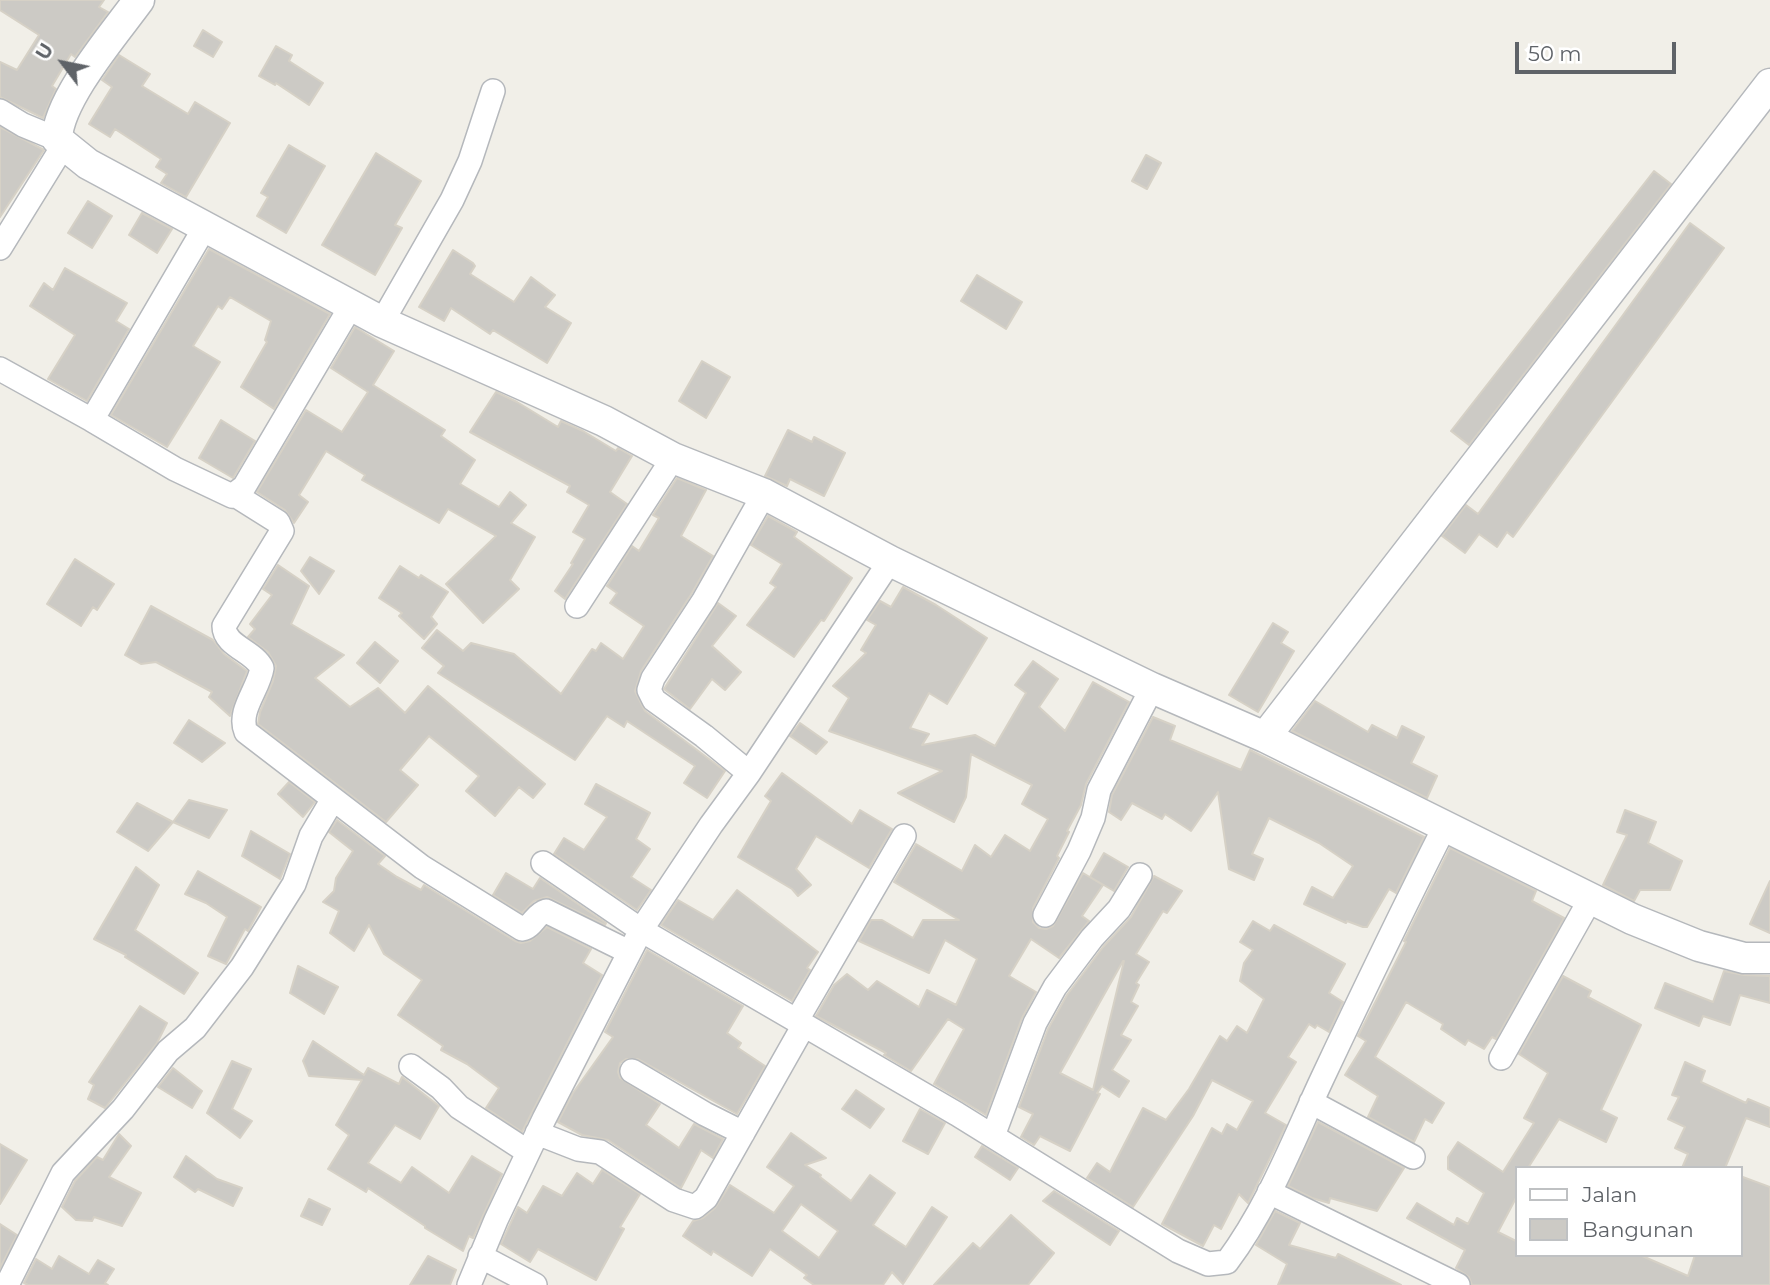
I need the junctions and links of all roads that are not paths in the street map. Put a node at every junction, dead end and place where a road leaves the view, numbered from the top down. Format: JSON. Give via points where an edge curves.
{"nodes":[{"id":1,"x":139,"y":0,"type":"edge"},
{"id":2,"x":1770,"y":85,"type":"edge"},
{"id":3,"x":494,"y":90,"type":"dead end"},
{"id":4,"x":0,"y":111,"type":"edge"},
{"id":5,"x":60,"y":143,"type":"junction"},
{"id":6,"x":8,"y":218,"type":"edge"},
{"id":7,"x":205,"y":227,"type":"junction"},
{"id":8,"x":0,"y":248,"type":"edge"},
{"id":9,"x":351,"y":306,"type":"junction"},
{"id":10,"x":382,"y":322,"type":"junction"},
{"id":11,"x":0,"y":369,"type":"edge"},
{"id":12,"x":92,"y":419,"type":"junction"},
{"id":13,"x":673,"y":458,"type":"junction"},
{"id":14,"x":764,"y":494,"type":"junction"},
{"id":15,"x":235,"y":495,"type":"junction"},
{"id":16,"x":890,"y":561,"type":"junction"},
{"id":17,"x":577,"y":606,"type":"dead end"},
{"id":18,"x":1152,"y":688,"type":"junction"},
{"id":19,"x":1265,"y":737,"type":"junction"},
{"id":20,"x":749,"y":773,"type":"junction"},
{"id":21,"x":333,"y":799,"type":"junction"},
{"id":22,"x":1446,"y":825,"type":"junction"},
{"id":23,"x":904,"y":836,"type":"dead end"},
{"id":24,"x":543,"y":863,"type":"dead end"},
{"id":25,"x":1140,"y":875,"type":"dead end"},
{"id":26,"x":1591,"y":898,"type":"junction"},
{"id":27,"x":1045,"y":915,"type":"dead end"},
{"id":28,"x":641,"y":930,"type":"junction"},
{"id":29,"x":629,"y":952,"type":"junction"},
{"id":30,"x":1770,"y":958,"type":"edge"},
{"id":31,"x":800,"y":1023,"type":"junction"},
{"id":32,"x":1501,"y":1058,"type":"dead end"},
{"id":33,"x":411,"y":1066,"type":"dead end"},
{"id":34,"x":632,"y":1070,"type":"dead end"},
{"id":35,"x":1311,"y":1102,"type":"junction"},
{"id":36,"x":743,"y":1133,"type":"junction"},
{"id":37,"x":993,"y":1136,"type":"junction"},
{"id":38,"x":533,"y":1142,"type":"junction"},
{"id":39,"x":1413,"y":1157,"type":"dead end"},
{"id":40,"x":1269,"y":1192,"type":"junction"},
{"id":41,"x":480,"y":1256,"type":"junction"},
{"id":42,"x":7,"y":1285,"type":"edge"},
{"id":43,"x":469,"y":1285,"type":"edge"},
{"id":44,"x":536,"y":1285,"type":"edge"},
{"id":45,"x":1458,"y":1285,"type":"edge"}],
"edges":[{"from":1,"to":5,"type":"street","via":[[68,102],[57,129]]},
{"from":2,"to":19,"type":"street"},
{"from":3,"to":10,"type":"street","via":[[452,200]]},
{"from":4,"to":5,"type":"street"},
{"from":5,"to":6,"type":"street"},
{"from":5,"to":7,"type":"street","via":[[88,164]]},
{"from":6,"to":8,"type":"street"},
{"from":7,"to":9,"type":"street"},
{"from":7,"to":12,"type":"street"},
{"from":9,"to":10,"type":"street"},
{"from":9,"to":15,"type":"street"},
{"from":10,"to":13,"type":"street","via":[[604,421]]},
{"from":11,"to":12,"type":"street"},
{"from":12,"to":15,"type":"street","via":[[175,469]]},
{"from":13,"to":14,"type":"street"},
{"from":13,"to":17,"type":"street"},
{"from":14,"to":16,"type":"street"},
{"from":14,"to":20,"type":"street","via":[[649,690],[653,700]]},
{"from":15,"to":21,"type":"street","via":[[278,522],[282,531],[225,626],[227,637],[262,668],[243,727]]},
{"from":16,"to":18,"type":"street"},
{"from":16,"to":20,"type":"street"},
{"from":18,"to":19,"type":"street"},
{"from":18,"to":27,"type":"street","via":[[1099,790],[1079,851]]},
{"from":19,"to":22,"type":"street"},
{"from":20,"to":28,"type":"street"},
{"from":21,"to":29,"type":"street","via":[[422,867],[522,929],[546,911]]},
{"from":21,"to":42,"type":"street","via":[[311,836],[294,884],[242,967],[195,1028],[168,1051],[123,1109],[63,1173]]},
{"from":22,"to":26,"type":"street"},
{"from":22,"to":35,"type":"street"},
{"from":23,"to":31,"type":"street"},
{"from":24,"to":28,"type":"street"},
{"from":25,"to":37,"type":"street","via":[[1041,1011]]},
{"from":26,"to":30,"type":"street","via":[[1699,946],[1744,958]]},
{"from":26,"to":32,"type":"street"},
{"from":28,"to":29,"type":"street"},
{"from":28,"to":31,"type":"street"},
{"from":29,"to":38,"type":"street"},
{"from":31,"to":36,"type":"street"},
{"from":31,"to":37,"type":"street"},
{"from":33,"to":38,"type":"street","via":[[459,1107]]},
{"from":34,"to":36,"type":"street"},
{"from":35,"to":39,"type":"street"},
{"from":35,"to":40,"type":"street"},
{"from":36,"to":38,"type":"street","via":[[706,1198],[695,1207],[674,1200],[600,1152]]},
{"from":37,"to":40,"type":"street","via":[[1178,1251],[1208,1264],[1227,1262],[1247,1236]]},
{"from":38,"to":41,"type":"street"},
{"from":40,"to":45,"type":"street"},
{"from":41,"to":43,"type":"street"},
{"from":41,"to":44,"type":"street"}]}
